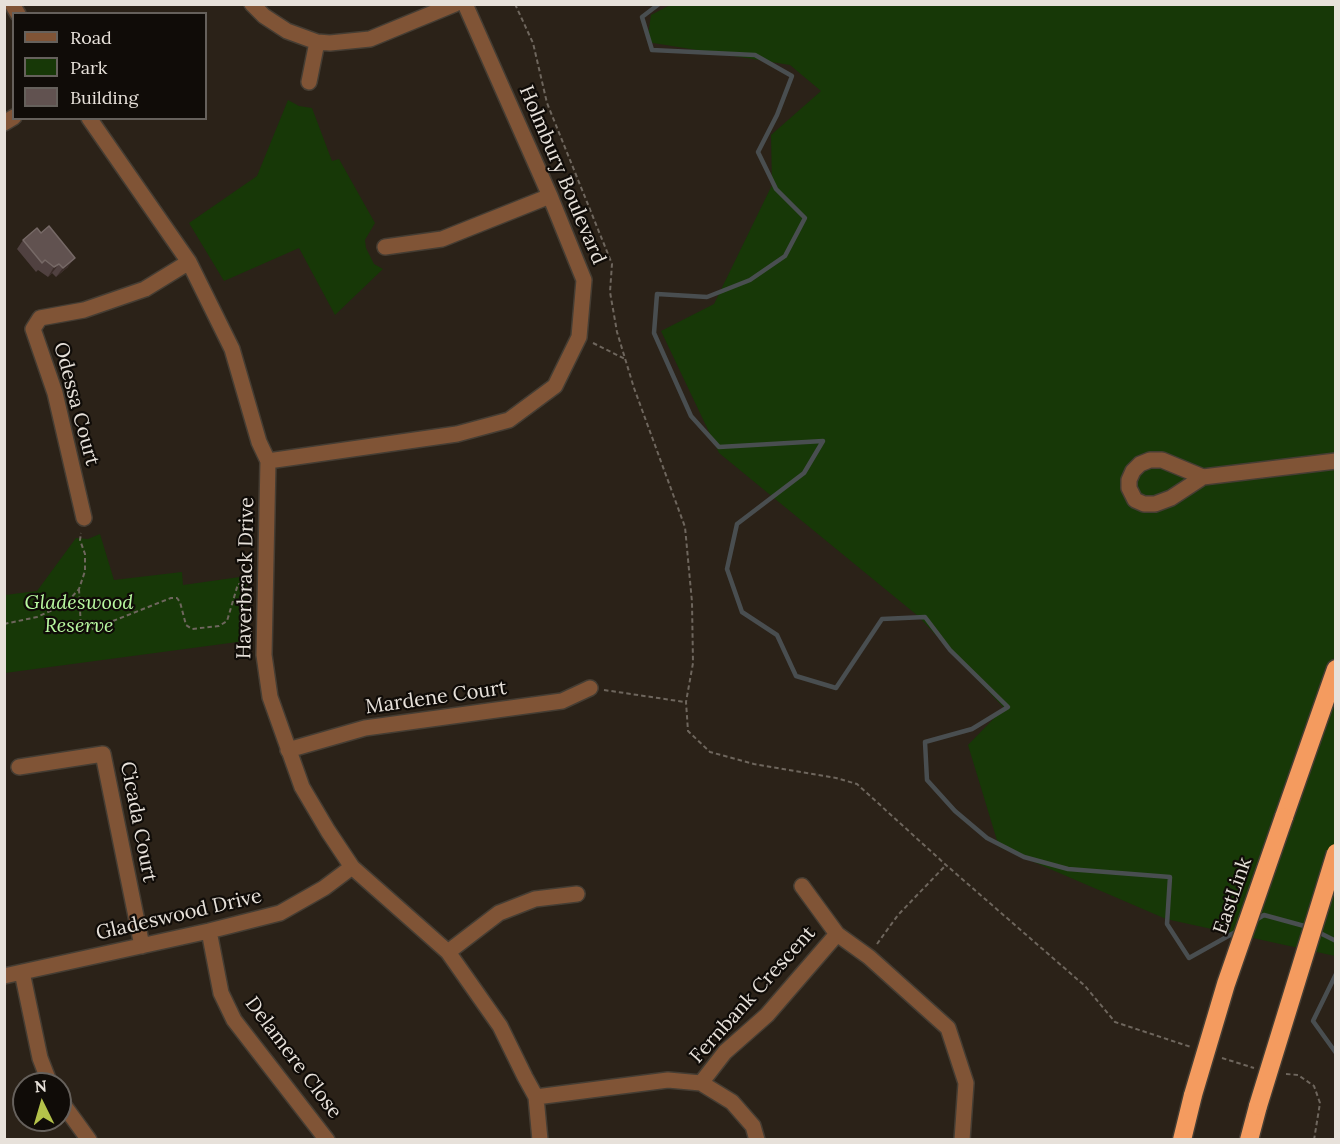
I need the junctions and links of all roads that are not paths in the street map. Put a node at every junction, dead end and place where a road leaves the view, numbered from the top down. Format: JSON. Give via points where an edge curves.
{"nodes":[{"id":1,"x":252,"y":4,"type":"edge"},
{"id":2,"x":455,"y":4,"type":"edge"},
{"id":3,"x":465,"y":4,"type":"edge"},
{"id":4,"x":317,"y":42,"type":"junction"},
{"id":5,"x":309,"y":82,"type":"dead end"},
{"id":6,"x":90,"y":120,"type":"edge"},
{"id":7,"x":550,"y":196,"type":"junction"},
{"id":8,"x":385,"y":247,"type":"dead end"},
{"id":9,"x":189,"y":262,"type":"junction"},
{"id":10,"x":268,"y":461,"type":"junction"},
{"id":11,"x":1335,"y":461,"type":"edge"},
{"id":12,"x":1203,"y":477,"type":"dead end"},
{"id":13,"x":84,"y":518,"type":"road end"},
{"id":14,"x":1335,"y":669,"type":"edge"},
{"id":15,"x":590,"y":688,"type":"road end"},
{"id":16,"x":288,"y":750,"type":"junction"},
{"id":17,"x":19,"y":767,"type":"dead end"},
{"id":18,"x":1335,"y":853,"type":"edge"},
{"id":19,"x":352,"y":867,"type":"junction"},
{"id":20,"x":802,"y":886,"type":"dead end"},
{"id":21,"x":577,"y":894,"type":"dead end"},
{"id":22,"x":209,"y":931,"type":"junction"},
{"id":23,"x":837,"y":934,"type":"junction"},
{"id":24,"x":142,"y":945,"type":"junction"},
{"id":25,"x":448,"y":952,"type":"junction"},
{"id":26,"x":22,"y":972,"type":"junction"},
{"id":27,"x":4,"y":976,"type":"edge"},
{"id":28,"x":45,"y":1072,"type":"edge"},
{"id":29,"x":701,"y":1083,"type":"junction"},
{"id":30,"x":536,"y":1097,"type":"junction"},
{"id":31,"x":72,"y":1117,"type":"edge"},
{"id":32,"x":89,"y":1140,"type":"edge"},
{"id":33,"x":327,"y":1140,"type":"edge"},
{"id":34,"x":540,"y":1140,"type":"edge"},
{"id":35,"x":757,"y":1140,"type":"edge"},
{"id":36,"x":962,"y":1140,"type":"edge"},
{"id":37,"x":1182,"y":1140,"type":"edge"},
{"id":38,"x":1249,"y":1140,"type":"edge"}],
"edges":[{"from":1,"to":4,"type":"street","via":[[287,32]]},
{"from":2,"to":4,"type":"street","via":[[370,39]]},
{"from":3,"to":7,"type":"street","name":"Holmbury Boulevard"},
{"from":4,"to":5,"type":"street"},
{"from":6,"to":9,"type":"street","name":"Haverbrack Drive"},
{"from":7,"to":8,"type":"street","via":[[442,239]]},
{"from":7,"to":10,"type":"street","name":"Holmbury Boulevard","via":[[584,280],[579,337],[555,386],[509,420],[457,434]]},
{"from":9,"to":10,"type":"street","name":"Haverbrack Drive","via":[[232,350]]},
{"from":9,"to":13,"type":"street","name":"Odessa Court","via":[[145,289],[84,310],[40,318],[33,329],[55,393]]},
{"from":10,"to":16,"type":"street","name":"Haverbrack Drive","via":[[264,655],[270,697]]},
{"from":11,"to":12,"type":"street"},
{"from":14,"to":37,"type":"highway","name":"EastLink","bridge":true,"via":[[1226,984]]},
{"from":15,"to":16,"type":"street","name":"Mardene Court","via":[[562,701],[365,728]]},
{"from":16,"to":19,"type":"street","name":"Haverbrack Drive","via":[[302,787]]},
{"from":17,"to":24,"type":"street","name":"Cicada Court","via":[[103,754]]},
{"from":18,"to":38,"type":"highway","bridge":true},
{"from":19,"to":22,"type":"street","name":"Gladeswood Drive","via":[[280,914]]},
{"from":19,"to":25,"type":"street","name":"Haverbrack Drive"},
{"from":20,"to":23,"type":"street","name":"Fernbank Crescent"},
{"from":21,"to":25,"type":"street","via":[[535,899],[499,913]]},
{"from":22,"to":24,"type":"street","name":"Gladeswood Drive"},
{"from":22,"to":33,"type":"street","name":"Delamere Close","via":[[221,993],[234,1020]]},
{"from":23,"to":29,"type":"street","name":"Fernbank Crescent","via":[[766,1015],[725,1052]]},
{"from":23,"to":36,"type":"street","name":"Fernbank Crescent","via":[[869,957],[948,1028],[966,1083]]},
{"from":24,"to":26,"type":"street","name":"Gladeswood Drive"},
{"from":25,"to":30,"type":"street","name":"Haverbrack Drive","via":[[500,1026]]},
{"from":26,"to":27,"type":"street","name":"Gladeswood Drive"},
{"from":26,"to":28,"type":"street"},
{"from":29,"to":30,"type":"street","via":[[668,1080]]},
{"from":29,"to":35,"type":"street","via":[[732,1102],[753,1126]]},
{"from":30,"to":34,"type":"street","name":"Haverbrack Drive"},
{"from":31,"to":32,"type":"street"}]}
